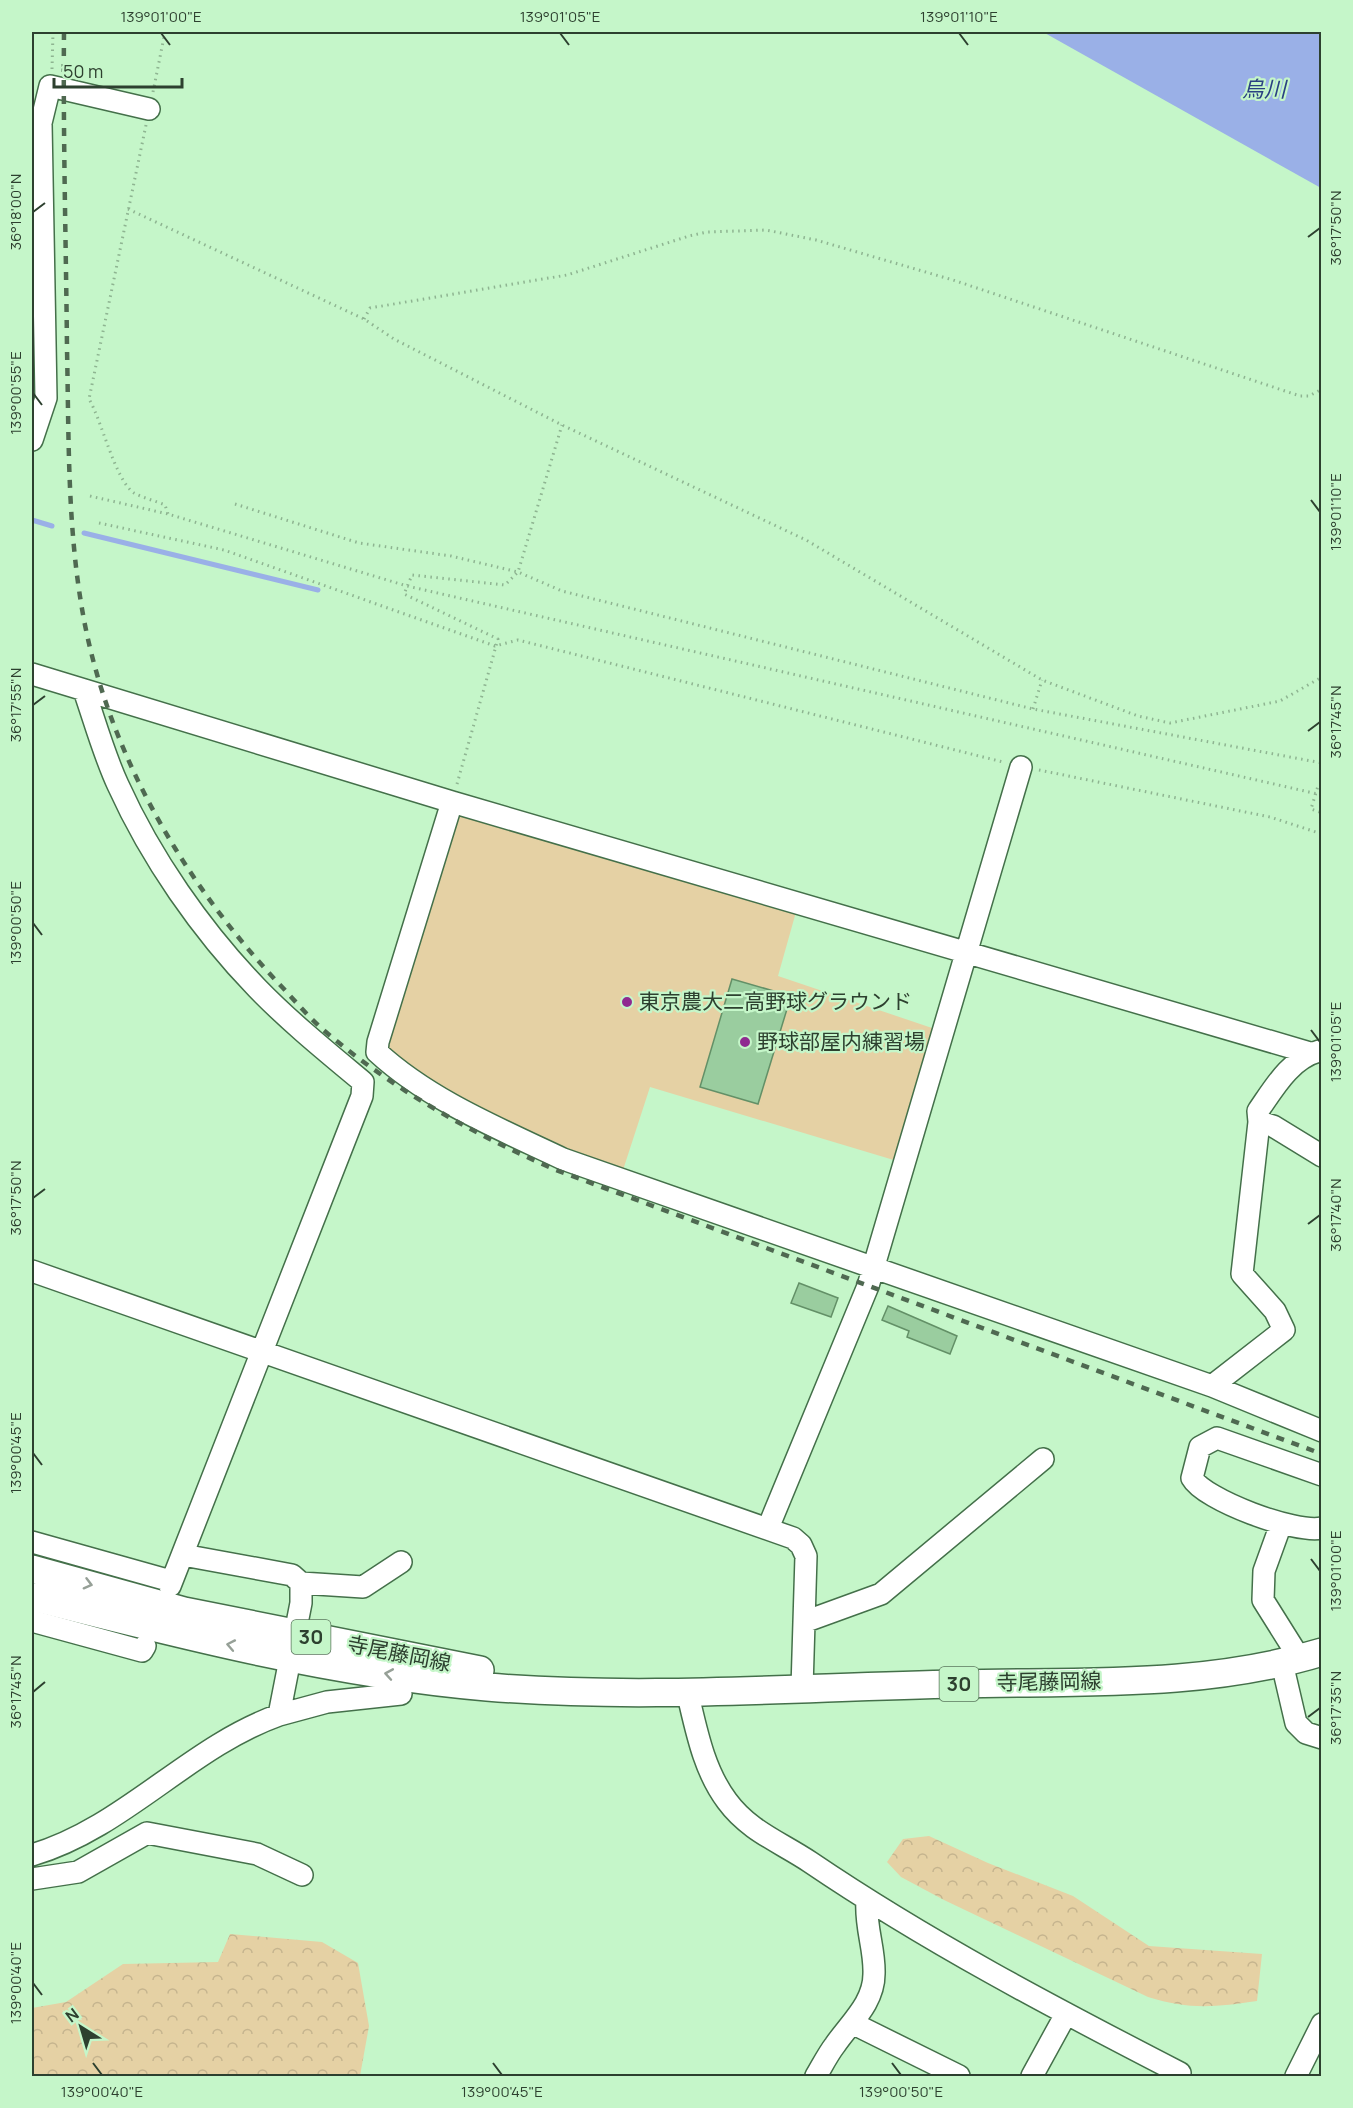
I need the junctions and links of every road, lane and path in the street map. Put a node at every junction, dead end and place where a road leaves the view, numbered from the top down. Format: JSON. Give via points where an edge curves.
{"nodes":[{"id":1,"x":53,"y":32,"type":"edge"},
{"id":2,"x":165,"y":32,"type":"edge"},
{"id":3,"x":50,"y":86,"type":"junction"},
{"id":4,"x":149,"y":109,"type":"junction"},
{"id":5,"x":129,"y":209,"type":"junction"},
{"id":6,"x":364,"y":319,"type":"junction"},
{"id":7,"x":1322,"y":389,"type":"edge"},
{"id":8,"x":562,"y":425,"type":"junction"},
{"id":9,"x":32,"y":440,"type":"edge"},
{"id":10,"x":90,"y":496,"type":"dead end"},
{"id":11,"x":235,"y":504,"type":"dead end"},
{"id":12,"x":168,"y":514,"type":"junction"},
{"id":13,"x":99,"y":523,"type":"dead end"},
{"id":14,"x":518,"y":572,"type":"junction"},
{"id":15,"x":407,"y":586,"type":"junction"},
{"id":16,"x":495,"y":646,"type":"junction"},
{"id":17,"x":32,"y":674,"type":"edge"},
{"id":18,"x":1322,"y":677,"type":"edge"},
{"id":19,"x":1042,"y":680,"type":"junction"},
{"id":20,"x":84,"y":690,"type":"junction"},
{"id":21,"x":1033,"y":710,"type":"junction"},
{"id":22,"x":1322,"y":763,"type":"edge"},
{"id":23,"x":1021,"y":767,"type":"junction"},
{"id":24,"x":1322,"y":787,"type":"edge"},
{"id":25,"x":1314,"y":793,"type":"junction"},
{"id":26,"x":1322,"y":795,"type":"edge"},
{"id":27,"x":452,"y":802,"type":"junction"},
{"id":28,"x":1322,"y":813,"type":"edge"},
{"id":29,"x":1322,"y":834,"type":"edge"},
{"id":30,"x":967,"y":954,"type":"junction"},
{"id":31,"x":1316,"y":1052,"type":"edge"},
{"id":32,"x":1259,"y":1122,"type":"junction"},
{"id":33,"x":1322,"y":1156,"type":"edge"},
{"id":34,"x":872,"y":1267,"type":"junction"},
{"id":35,"x":32,"y":1271,"type":"edge"},
{"id":36,"x":263,"y":1351,"type":"junction"},
{"id":37,"x":1212,"y":1386,"type":"junction"},
{"id":38,"x":1322,"y":1431,"type":"edge"},
{"id":39,"x":1043,"y":1459,"type":"dead end"},
{"id":40,"x":1322,"y":1475,"type":"edge"},
{"id":41,"x":1281,"y":1524,"type":"junction"},
{"id":42,"x":768,"y":1528,"type":"junction"},
{"id":43,"x":1322,"y":1528,"type":"edge"},
{"id":44,"x":32,"y":1542,"type":"edge"},
{"id":45,"x":183,"y":1555,"type":"junction"},
{"id":46,"x":401,"y":1562,"type":"dead end"},
{"id":47,"x":32,"y":1569,"type":"edge"},
{"id":48,"x":301,"y":1582,"type":"junction"},
{"id":49,"x":32,"y":1597,"type":"edge"},
{"id":50,"x":32,"y":1621,"type":"edge"},
{"id":51,"x":804,"y":1622,"type":"junction"},
{"id":52,"x":291,"y":1645,"type":"junction"},
{"id":53,"x":145,"y":1646,"type":"dead end"},
{"id":54,"x":1301,"y":1658,"type":"edge"},
{"id":55,"x":802,"y":1688,"type":"junction"},
{"id":56,"x":687,"y":1691,"type":"junction"},
{"id":57,"x":401,"y":1694,"type":"dead end"},
{"id":58,"x":279,"y":1715,"type":"junction"},
{"id":59,"x":1322,"y":1738,"type":"edge"},
{"id":60,"x":32,"y":1855,"type":"edge"},
{"id":61,"x":302,"y":1875,"type":"dead end"},
{"id":62,"x":32,"y":1880,"type":"edge"},
{"id":63,"x":867,"y":1901,"type":"junction"},
{"id":64,"x":1065,"y":2014,"type":"junction"},
{"id":65,"x":854,"y":2024,"type":"junction"},
{"id":66,"x":1322,"y":2024,"type":"edge"},
{"id":67,"x":1180,"y":2073,"type":"dead end"},
{"id":68,"x":816,"y":2076,"type":"edge"},
{"id":69,"x":959,"y":2076,"type":"edge"},
{"id":70,"x":1032,"y":2076,"type":"edge"},
{"id":71,"x":1296,"y":2076,"type":"edge"}],
"edges":[{"from":1,"to":3,"type":"path"},
{"from":2,"to":4,"type":"path"},
{"from":3,"to":4,"type":"street"},
{"from":3,"to":9,"type":"street","via":[[41,123],[46,398]]},
{"from":4,"to":5,"type":"path"},
{"from":5,"to":6,"type":"path"},
{"from":5,"to":12,"type":"path","via":[[89,399],[99,416],[114,462],[133,492],[165,505]]},
{"from":6,"to":7,"type":"path","via":[[370,308],[567,275],[707,232],[766,230],[816,240],[953,280],[1300,396]]},
{"from":6,"to":8,"type":"path","via":[[394,339]]},
{"from":8,"to":14,"type":"path"},
{"from":8,"to":19,"type":"path","via":[[806,540]]},
{"from":10,"to":12,"type":"path"},
{"from":11,"to":14,"type":"path","via":[[359,543],[451,556]]},
{"from":12,"to":15,"type":"path"},
{"from":13,"to":16,"type":"path","via":[[224,550]]},
{"from":14,"to":15,"type":"path","via":[[505,585],[412,575]]},
{"from":14,"to":21,"type":"path","via":[[562,591]]},
{"from":15,"to":16,"type":"path","via":[[404,594],[498,639]]},
{"from":15,"to":25,"type":"path"},
{"from":16,"to":23,"type":"path","via":[[518,640]]},
{"from":16,"to":27,"type":"path"},
{"from":17,"to":20,"type":"street"},
{"from":18,"to":19,"type":"path","via":[[1280,701],[1170,723],[1138,716]]},
{"from":19,"to":21,"type":"path"},
{"from":20,"to":27,"type":"street"},
{"from":20,"to":36,"type":"street","via":[[117,784],[140,828],[208,930],[257,988],[363,1082],[362,1096]]},
{"from":21,"to":22,"type":"path"},
{"from":23,"to":29,"type":"path","via":[[1270,817]]},
{"from":23,"to":30,"type":"street"},
{"from":24,"to":25,"type":"path","via":[[1318,786]]},
{"from":25,"to":26,"type":"path"},
{"from":25,"to":28,"type":"path","via":[[1311,809]]},
{"from":27,"to":30,"type":"street"},
{"from":27,"to":34,"type":"street","via":[[377,1052],[434,1093],[563,1159]]},
{"from":30,"to":31,"type":"street"},
{"from":30,"to":34,"type":"street"},
{"from":31,"to":32,"type":"street","via":[[1285,1072],[1258,1111]]},
{"from":32,"to":33,"type":"street","via":[[1273,1126]]},
{"from":32,"to":37,"type":"street","via":[[1242,1274],[1275,1311],[1284,1330]]},
{"from":34,"to":37,"type":"street"},
{"from":34,"to":42,"type":"street","via":[[868,1286]]},
{"from":35,"to":36,"type":"street"},
{"from":36,"to":42,"type":"street"},
{"from":36,"to":45,"type":"street"},
{"from":37,"to":38,"type":"street"},
{"from":39,"to":51,"type":"street","via":[[881,1594]]},
{"from":40,"to":41,"type":"street","via":[[1218,1438],[1200,1447],[1192,1478],[1197,1486]]},
{"from":41,"to":43,"type":"street","via":[[1307,1530]]},
{"from":41,"to":54,"type":"street","via":[[1264,1571],[1263,1600]]},
{"from":42,"to":51,"type":"street","via":[[793,1538],[806,1556]]},
{"from":44,"to":45,"type":"street","via":[[170,1583]]},
{"from":45,"to":48,"type":"street","via":[[292,1575]]},
{"from":46,"to":48,"type":"street","via":[[363,1587]]},
{"from":47,"to":52,"type":"main road","name":"寺尾藤岡線","number":"30","one_way":true},
{"from":48,"to":52,"type":"street"},
{"from":52,"to":49,"type":"main road","name":"寺尾藤岡線","number":"30","one_way":true,"via":[[170,1632]]},
{"from":50,"to":53,"type":"street","via":[[142,1652]]},
{"from":51,"to":55,"type":"street"},
{"from":52,"to":56,"type":"main road","name":"寺尾藤岡線","number":"30","via":[[412,1678],[593,1692]]},
{"from":52,"to":58,"type":"street"},
{"from":54,"to":55,"type":"main road","name":"寺尾藤岡線","number":"30","via":[[1169,1681]]},
{"from":54,"to":59,"type":"street","via":[[1296,1724],[1306,1733]]},
{"from":55,"to":56,"type":"main road","name":"寺尾藤岡線","number":"30"},
{"from":56,"to":63,"type":"street","via":[[710,1772],[747,1825],[786,1845]]},
{"from":57,"to":58,"type":"street","via":[[327,1702]]},
{"from":58,"to":60,"type":"street","via":[[209,1750],[81,1836]]},
{"from":61,"to":62,"type":"street","via":[[257,1854],[147,1833],[78,1872]]},
{"from":63,"to":64,"type":"street"},
{"from":63,"to":65,"type":"street","via":[[866,1922],[875,1974]]},
{"from":64,"to":67,"type":"street"},
{"from":64,"to":70,"type":"street"},
{"from":65,"to":68,"type":"street","via":[[835,2044]]},
{"from":65,"to":69,"type":"street"},
{"from":66,"to":71,"type":"street"}]}
